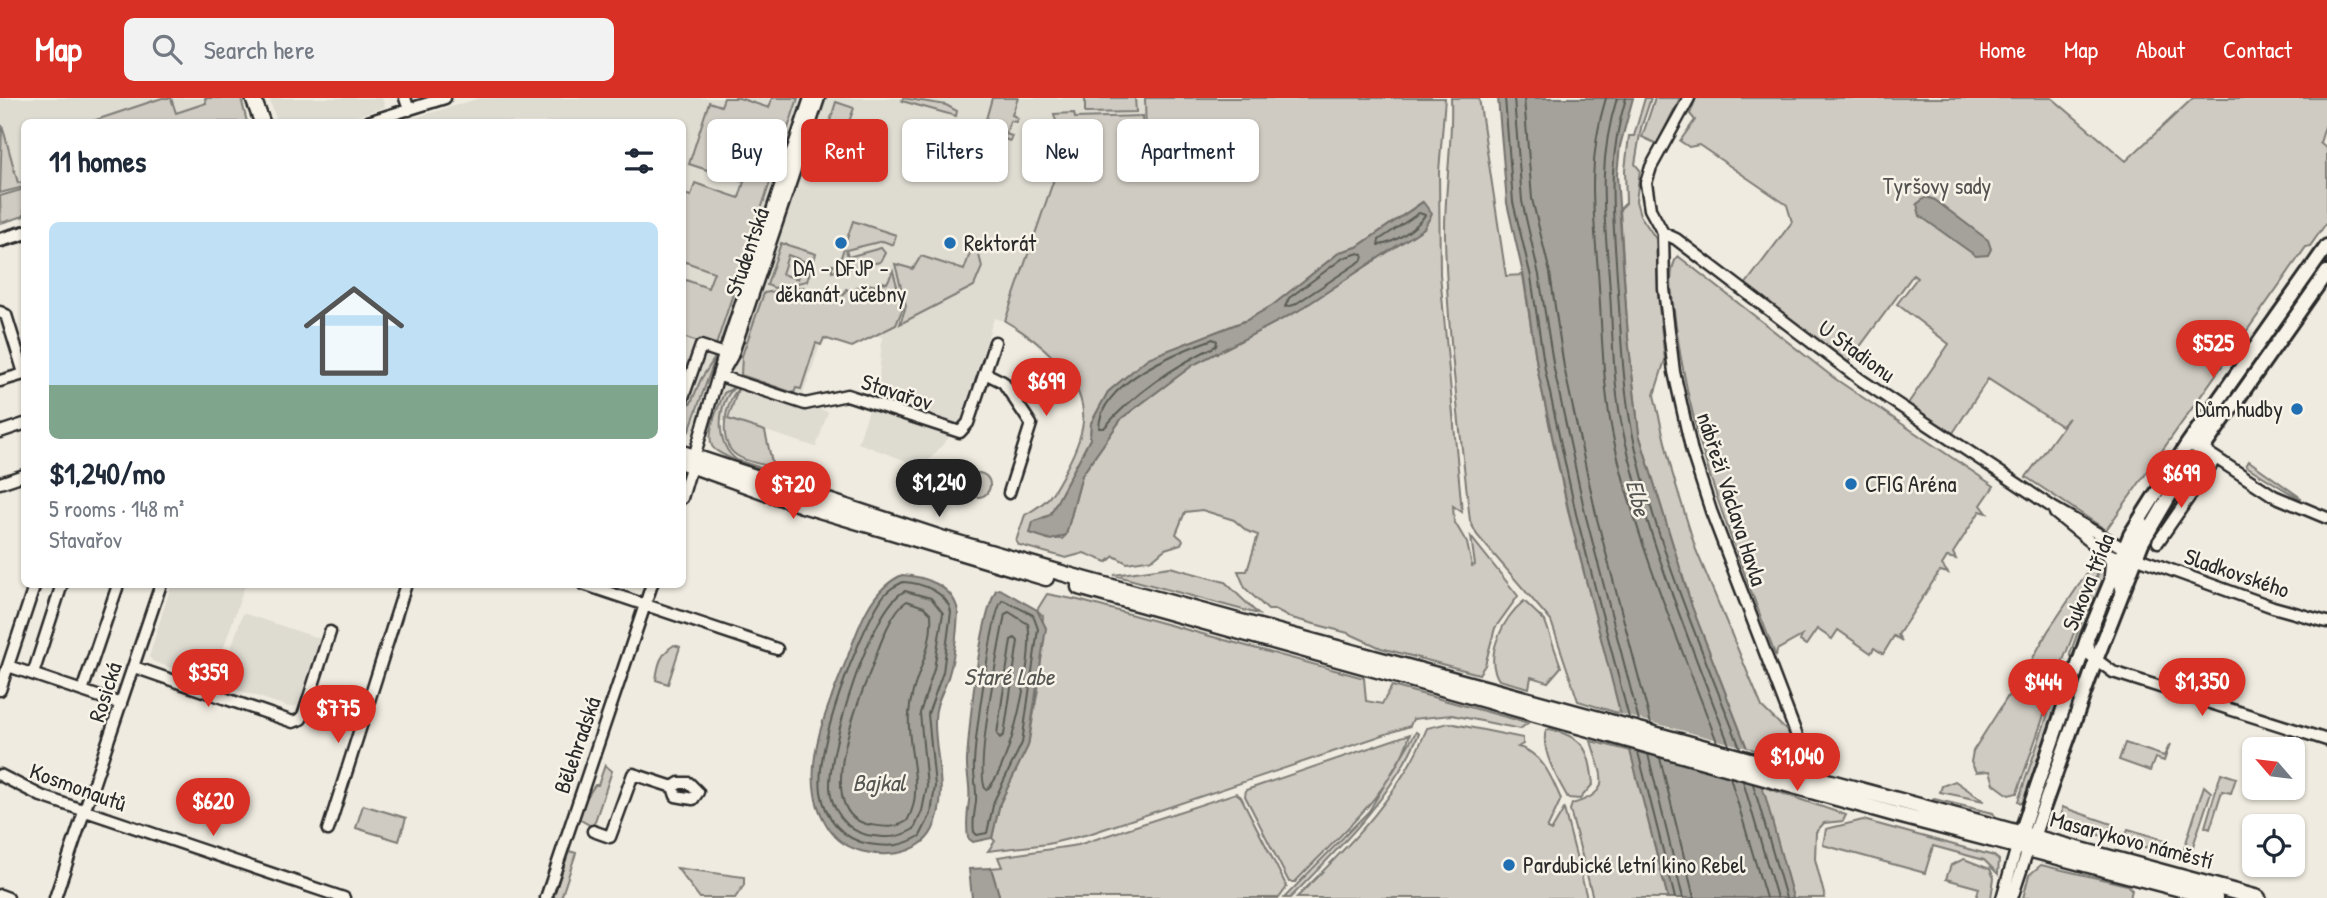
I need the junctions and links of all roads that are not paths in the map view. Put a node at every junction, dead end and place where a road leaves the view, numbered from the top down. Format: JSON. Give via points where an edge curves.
{"nodes":[{"id":1,"x":251,"y":98,"type":"edge"},
{"id":2,"x":405,"y":98,"type":"edge"},
{"id":3,"x":444,"y":98,"type":"edge"},
{"id":4,"x":810,"y":98,"type":"edge"},
{"id":5,"x":818,"y":98,"type":"edge"},
{"id":6,"x":1689,"y":98,"type":"edge"},
{"id":7,"x":409,"y":110,"type":"junction"},
{"id":8,"x":253,"y":119,"type":"edge"},
{"id":9,"x":261,"y":119,"type":"edge"},
{"id":10,"x":378,"y":119,"type":"edge"},
{"id":11,"x":1663,"y":233,"type":"junction"},
{"id":12,"x":21,"y":234,"type":"edge"},
{"id":13,"x":0,"y":240,"type":"edge"},
{"id":14,"x":2327,"y":246,"type":"edge"},
{"id":15,"x":2327,"y":272,"type":"edge"},
{"id":16,"x":2,"y":312,"type":"edge"},
{"id":17,"x":5,"y":328,"type":"edge"},
{"id":18,"x":995,"y":342,"type":"dead end"},
{"id":19,"x":728,"y":355,"type":"junction"},
{"id":20,"x":21,"y":367,"type":"edge"},
{"id":21,"x":985,"y":373,"type":"junction"},
{"id":22,"x":21,"y":375,"type":"edge"},
{"id":23,"x":720,"y":376,"type":"junction"},
{"id":24,"x":0,"y":381,"type":"edge"},
{"id":25,"x":686,"y":389,"type":"edge"},
{"id":26,"x":2215,"y":405,"type":"junction"},
{"id":27,"x":21,"y":425,"type":"edge"},
{"id":28,"x":0,"y":432,"type":"edge"},
{"id":29,"x":2186,"y":446,"type":"junction"},
{"id":30,"x":2202,"y":449,"type":"junction"},
{"id":31,"x":2216,"y":458,"type":"junction"},
{"id":32,"x":688,"y":460,"type":"edge"},
{"id":33,"x":21,"y":476,"type":"edge"},
{"id":34,"x":0,"y":483,"type":"edge"},
{"id":35,"x":1009,"y":494,"type":"dead end"},
{"id":36,"x":2033,"y":495,"type":"junction"},
{"id":37,"x":2327,"y":519,"type":"edge"},
{"id":38,"x":2158,"y":542,"type":"dead end"},
{"id":39,"x":2101,"y":550,"type":"junction"},
{"id":40,"x":2126,"y":555,"type":"junction"},
{"id":41,"x":2110,"y":576,"type":"junction"},
{"id":42,"x":33,"y":588,"type":"edge"},
{"id":43,"x":61,"y":588,"type":"edge"},
{"id":44,"x":117,"y":588,"type":"dead end"},
{"id":45,"x":160,"y":588,"type":"edge"},
{"id":46,"x":405,"y":588,"type":"edge"},
{"id":47,"x":595,"y":588,"type":"edge"},
{"id":48,"x":651,"y":588,"type":"edge"},
{"id":49,"x":645,"y":605,"type":"junction"},
{"id":50,"x":2327,"y":622,"type":"edge"},
{"id":51,"x":330,"y":632,"type":"dead end"},
{"id":52,"x":2088,"y":636,"type":"junction"},
{"id":53,"x":777,"y":649,"type":"dead end"},
{"id":54,"x":2095,"y":660,"type":"junction"},
{"id":55,"x":8,"y":666,"type":"junction"},
{"id":56,"x":134,"y":667,"type":"junction"},
{"id":57,"x":33,"y":674,"type":"junction"},
{"id":58,"x":0,"y":690,"type":"edge"},
{"id":59,"x":82,"y":691,"type":"junction"},
{"id":60,"x":121,"y":704,"type":"junction"},
{"id":61,"x":1796,"y":727,"type":"junction"},
{"id":62,"x":2327,"y":740,"type":"edge"},
{"id":63,"x":1811,"y":759,"type":"junction"},
{"id":64,"x":1777,"y":774,"type":"junction"},
{"id":65,"x":1805,"y":774,"type":"junction"},
{"id":66,"x":0,"y":775,"type":"edge"},
{"id":67,"x":1831,"y":781,"type":"junction"},
{"id":68,"x":673,"y":787,"type":"dead end"},
{"id":69,"x":85,"y":811,"type":"junction"},
{"id":70,"x":328,"y":830,"type":"dead end"},
{"id":71,"x":593,"y":831,"type":"dead end"},
{"id":72,"x":2025,"y":841,"type":"junction"},
{"id":73,"x":0,"y":895,"type":"edge"},
{"id":74,"x":8,"y":898,"type":"edge"},
{"id":75,"x":55,"y":898,"type":"edge"},
{"id":76,"x":344,"y":898,"type":"edge"},
{"id":77,"x":546,"y":898,"type":"edge"},
{"id":78,"x":2002,"y":898,"type":"edge"},
{"id":79,"x":2012,"y":898,"type":"edge"},
{"id":80,"x":2215,"y":898,"type":"edge"},
{"id":81,"x":2258,"y":898,"type":"edge"}],
"edges":[{"from":1,"to":8,"type":"main road"},
{"from":1,"to":9,"type":"main road"},
{"from":2,"to":7,"type":"street"},
{"from":3,"to":7,"type":"street"},
{"from":4,"to":19,"type":"street","name":"Studentská"},
{"from":5,"to":19,"type":"street","name":"Studentská"},
{"from":6,"to":11,"type":"street","via":[[1646,183],[1650,209]]},
{"from":7,"to":10,"type":"street"},
{"from":11,"to":36,"type":"street","name":"U Stadionu","via":[[1861,380]]},
{"from":11,"to":61,"type":"street","name":"nábřeží Václava Havla","via":[[1671,353],[1695,462]]},
{"from":12,"to":13,"type":"street"},
{"from":14,"to":26,"type":"street","name":"Sukova třída"},
{"from":15,"to":30,"type":"street","name":"Sukova třída"},
{"from":16,"to":17,"type":"street"},
{"from":17,"to":20,"type":"street"},
{"from":18,"to":21,"type":"street","name":"Stavařov"},
{"from":19,"to":23,"type":"street","name":"Studentská"},
{"from":19,"to":25,"type":"street","via":[[701,346]]},
{"from":21,"to":23,"type":"street","name":"Stavařov","via":[[968,424],[960,432],[847,395],[805,404]]},
{"from":21,"to":35,"type":"street","via":[[1003,382],[1031,424]]},
{"from":22,"to":24,"type":"street"},
{"from":23,"to":32,"type":"street","name":"Studentská"},
{"from":26,"to":29,"type":"street","name":"Sukova třída"},
{"from":26,"to":30,"type":"street","via":[[2217,415],[2198,444]]},
{"from":27,"to":28,"type":"street"},
{"from":29,"to":30,"type":"street"},
{"from":29,"to":40,"type":"street","name":"Sukova třída","via":[[2145,508]]},
{"from":30,"to":31,"type":"street"},
{"from":30,"to":40,"type":"street","name":"Sukova třída"},
{"from":31,"to":37,"type":"street","via":[[2274,496]]},
{"from":31,"to":38,"type":"street"},
{"from":32,"to":64,"type":"main road","via":[[1003,556],[1553,705]]},
{"from":32,"to":64,"type":"main road","via":[[803,505],[995,565],[1756,774]]},
{"from":33,"to":34,"type":"street"},
{"from":36,"to":39,"type":"street","name":"U Stadionu"},
{"from":36,"to":40,"type":"street","name":"U Stadionu"},
{"from":39,"to":40,"type":"street","name":"U Stadionu"},
{"from":39,"to":41,"type":"street","via":[[2110,559]]},
{"from":40,"to":41,"type":"street","name":"Sukova třída"},
{"from":40,"to":50,"type":"street","name":"Sladkovského"},
{"from":40,"to":54,"type":"street","name":"Sukova třída","via":[[2122,592]]},
{"from":41,"to":52,"type":"street","name":"Sukova třída"},
{"from":42,"to":55,"type":"street"},
{"from":43,"to":57,"type":"street"},
{"from":44,"to":59,"type":"street"},
{"from":45,"to":56,"type":"street","name":"Rosická"},
{"from":46,"to":70,"type":"street"},
{"from":47,"to":49,"type":"street"},
{"from":48,"to":49,"type":"street","name":"Bělehradská"},
{"from":49,"to":53,"type":"street"},
{"from":49,"to":77,"type":"street","name":"Bělehradská"},
{"from":51,"to":56,"type":"street","via":[[304,713],[293,722]]},
{"from":52,"to":54,"type":"street","via":[[2087,650]]},
{"from":52,"to":72,"type":"street","name":"Sukova třída"},
{"from":54,"to":62,"type":"street","via":[[2118,674]]},
{"from":54,"to":72,"type":"street","name":"Sukova třída"},
{"from":55,"to":57,"type":"street"},
{"from":55,"to":58,"type":"street"},
{"from":56,"to":60,"type":"street","name":"Rosická"},
{"from":57,"to":59,"type":"street"},
{"from":59,"to":60,"type":"street"},
{"from":60,"to":69,"type":"street","name":"Rosická"},
{"from":61,"to":63,"type":"street","name":"nábřeží Václava Havla"},
{"from":61,"to":64,"type":"street","name":"nábřeží Václava Havla","via":[[1797,759]]},
{"from":63,"to":65,"type":"street"},
{"from":63,"to":67,"type":"street","name":"nábřeží Václava Havla","via":[[1815,770]]},
{"from":64,"to":65,"type":"main road"},
{"from":64,"to":72,"type":"main road"},
{"from":65,"to":67,"type":"main road"},
{"from":66,"to":69,"type":"street","name":"Kosmonautů","via":[[30,792]]},
{"from":67,"to":72,"type":"main road"},
{"from":68,"to":71,"type":"street","via":[[633,774],[610,837]]},
{"from":69,"to":75,"type":"street","name":"Rosická"},
{"from":69,"to":76,"type":"street","name":"Kosmonautů"},
{"from":72,"to":78,"type":"street"},
{"from":72,"to":79,"type":"street","name":"Masarykovo náměstí"},
{"from":72,"to":80,"type":"main road","name":"Masarykovo náměstí"},
{"from":72,"to":81,"type":"main road","name":"Masarykovo náměstí"},
{"from":73,"to":74,"type":"street"}]}
